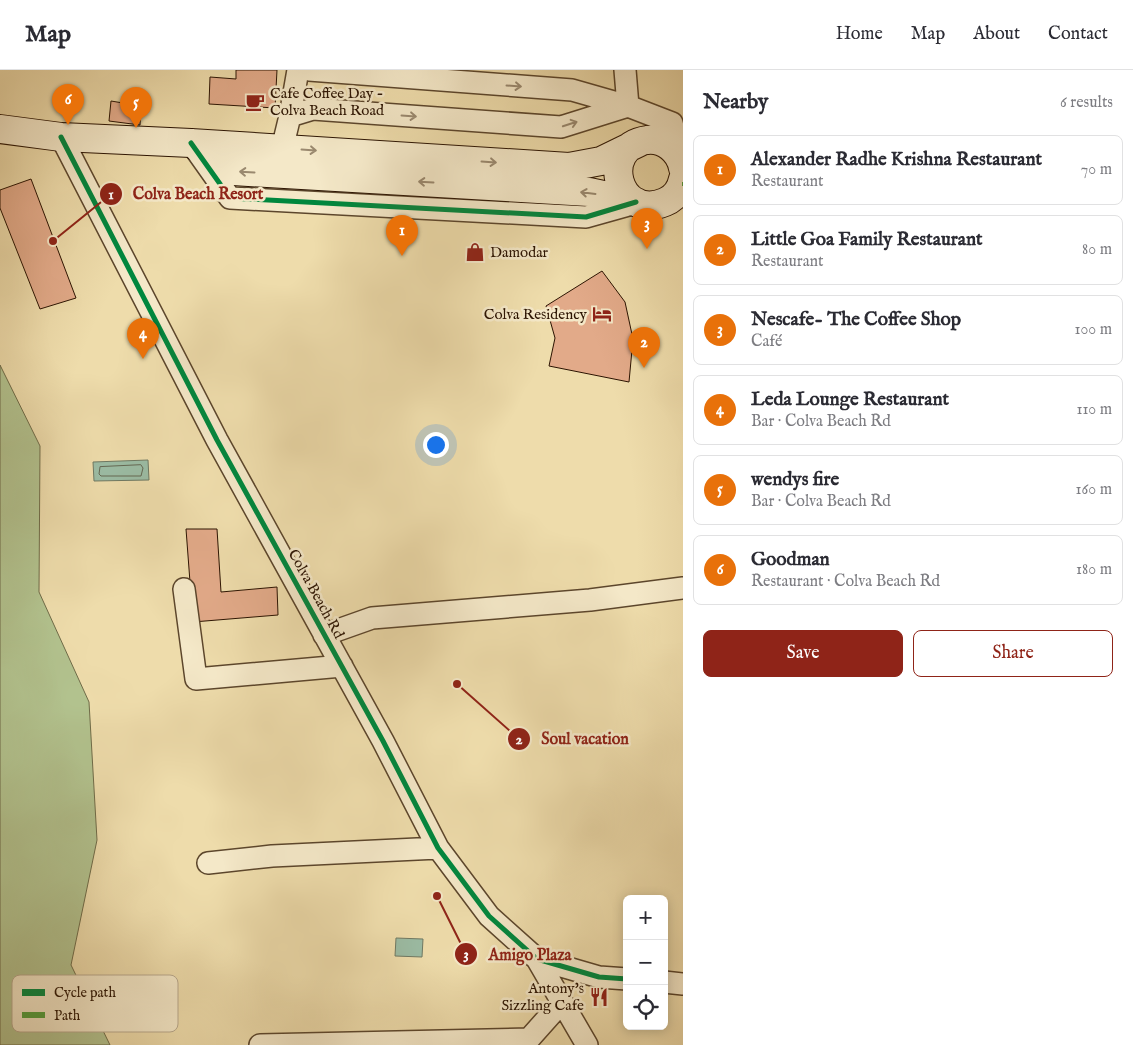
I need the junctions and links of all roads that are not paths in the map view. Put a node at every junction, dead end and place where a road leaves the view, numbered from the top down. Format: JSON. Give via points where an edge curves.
{"nodes":[{"id":1,"x":298,"y":70,"type":"edge"},
{"id":2,"x":309,"y":70,"type":"edge"},
{"id":3,"x":625,"y":70,"type":"edge"},
{"id":4,"x":628,"y":106,"type":"junction"},
{"id":5,"x":290,"y":116,"type":"junction"},
{"id":6,"x":0,"y":129,"type":"edge"},
{"id":7,"x":61,"y":137,"type":"junction"},
{"id":8,"x":640,"y":142,"type":"junction"},
{"id":9,"x":191,"y":143,"type":"junction"},
{"id":10,"x":282,"y":149,"type":"junction"},
{"id":11,"x":682,"y":181,"type":"edge"},
{"id":12,"x":636,"y":202,"type":"junction"},
{"id":13,"x":683,"y":588,"type":"edge"},
{"id":14,"x":184,"y":589,"type":"dead end"},
{"id":15,"x":324,"y":634,"type":"junction"},
{"id":16,"x":342,"y":666,"type":"junction"},
{"id":17,"x":438,"y":848,"type":"junction"},
{"id":18,"x":208,"y":863,"type":"dead end"},
{"id":19,"x":537,"y":959,"type":"junction"},
{"id":20,"x":623,"y":979,"type":"edge"},
{"id":21,"x":668,"y":982,"type":"edge"},
{"id":22,"x":683,"y":984,"type":"edge"},
{"id":23,"x":562,"y":1002,"type":"junction"},
{"id":24,"x":260,"y":1045,"type":"edge"},
{"id":25,"x":587,"y":1045,"type":"edge"}],
"edges":[{"from":1,"to":5,"type":"street"},
{"from":2,"to":4,"type":"street","one_way":true,"via":[[572,90]]},
{"from":3,"to":4,"type":"street"},
{"from":5,"to":4,"type":"street","one_way":true,"via":[[313,109],[561,127]]},
{"from":4,"to":11,"type":"street","via":[[672,123]]},
{"from":5,"to":10,"type":"street"},
{"from":6,"to":7,"type":"main road"},
{"from":7,"to":9,"type":"main road"},
{"from":7,"to":15,"type":"street","name":"Colva Beach Rd","via":[[217,440]]},
{"from":10,"to":8,"type":"main road","one_way":true,"via":[[569,167],[601,161]]},
{"from":8,"to":11,"type":"main road","via":[[661,142],[678,154]]},
{"from":8,"to":12,"type":"main road","via":[[623,154],[618,164],[620,187]]},
{"from":9,"to":10,"type":"main road"},
{"from":12,"to":9,"type":"main road","one_way":true,"via":[[589,192],[233,171]]},
{"from":11,"to":12,"type":"main road","via":[[669,201],[647,206]]},
{"from":13,"to":15,"type":"street","via":[[590,600],[372,618]]},
{"from":14,"to":16,"type":"street","via":[[196,679]]},
{"from":15,"to":16,"type":"street","name":"Colva Beach Rd"},
{"from":16,"to":17,"type":"street","name":"Colva Beach Rd"},
{"from":17,"to":18,"type":"street","via":[[272,856]]},
{"from":17,"to":19,"type":"street","name":"Colva Beach Rd","via":[[489,916]]},
{"from":19,"to":20,"type":"street","name":"Colva Beach Rd","via":[[599,977]]},
{"from":19,"to":23,"type":"street"},
{"from":21,"to":22,"type":"street"},
{"from":23,"to":24,"type":"street","via":[[528,1039]]},
{"from":23,"to":25,"type":"street"}]}
